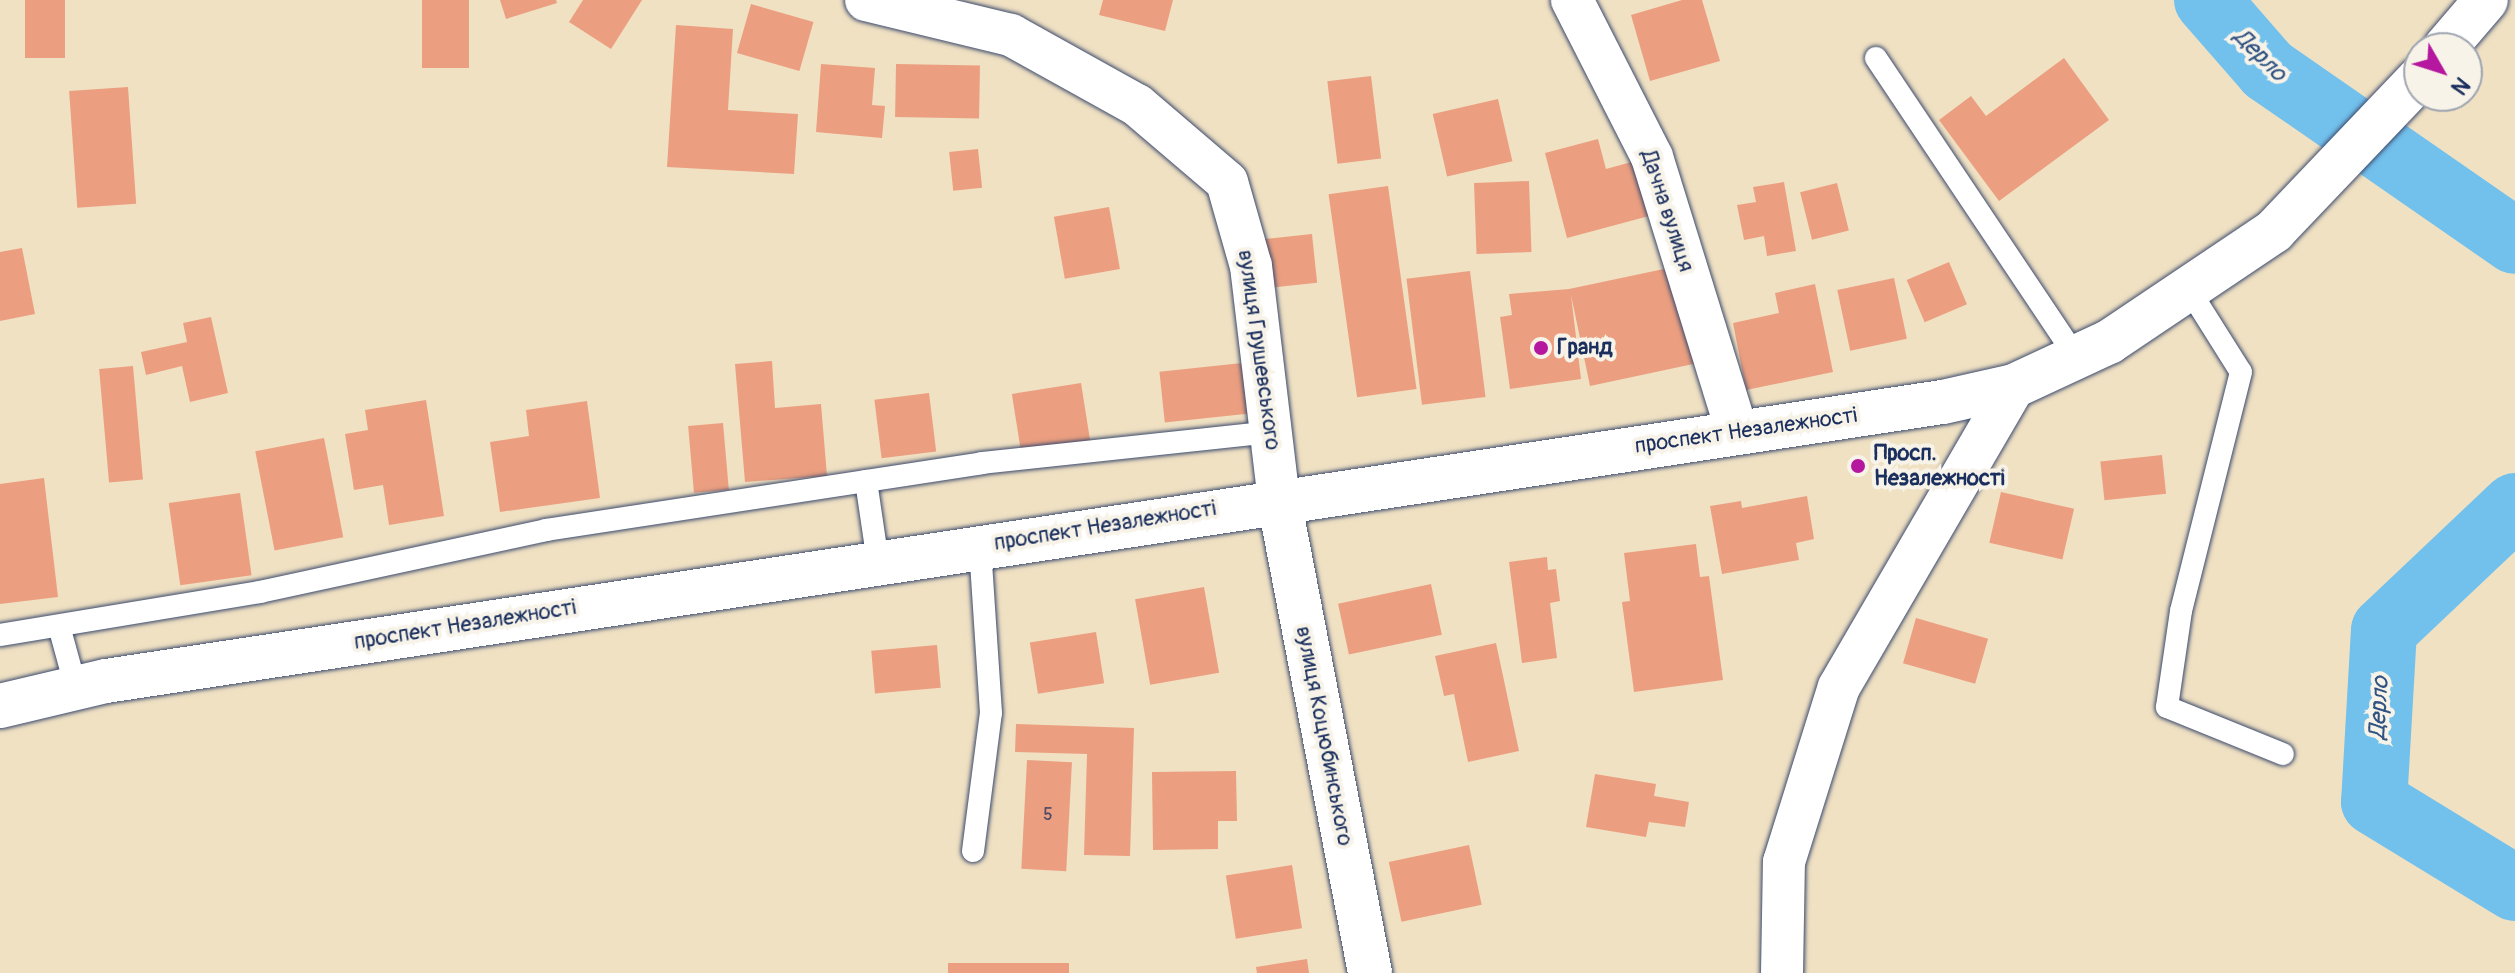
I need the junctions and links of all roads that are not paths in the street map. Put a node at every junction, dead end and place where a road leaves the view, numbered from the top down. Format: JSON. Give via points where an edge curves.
{"nodes":[{"id":1,"x":866,"y":0,"type":"edge"},
{"id":2,"x":1572,"y":0,"type":"edge"},
{"id":3,"x":2486,"y":0,"type":"edge"},
{"id":4,"x":2459,"y":32,"type":"edge"},
{"id":5,"x":1876,"y":58,"type":"dead end"},
{"id":6,"x":2403,"y":98,"type":"edge"},
{"id":7,"x":2188,"y":288,"type":"junction"},
{"id":8,"x":2076,"y":357,"type":"junction"},
{"id":9,"x":2014,"y":386,"type":"junction"},
{"id":10,"x":1271,"y":432,"type":"junction"},
{"id":11,"x":1737,"y":432,"type":"junction"},
{"id":12,"x":866,"y":481,"type":"junction"},
{"id":13,"x":1279,"y":500,"type":"junction"},
{"id":14,"x":980,"y":546,"type":"junction"},
{"id":15,"x":878,"y":562,"type":"junction"},
{"id":16,"x":59,"y":626,"type":"junction"},
{"id":17,"x":0,"y":635,"type":"edge"},
{"id":18,"x":76,"y":688,"type":"junction"},
{"id":19,"x":0,"y":706,"type":"edge"},
{"id":20,"x":2283,"y":754,"type":"dead end"},
{"id":21,"x":973,"y":851,"type":"dead end"},
{"id":22,"x":1370,"y":973,"type":"edge"},
{"id":23,"x":1782,"y":973,"type":"edge"}],
"edges":[{"from":1,"to":10,"type":"street","name":"вулиця Грушевського","via":[[1011,35],[1137,105],[1227,182],[1251,266]]},
{"from":2,"to":11,"type":"street","name":"Дачна вулиця","via":[[1652,157]]},
{"from":3,"to":4,"type":"main road"},
{"from":5,"to":8,"type":"lane"},
{"from":6,"to":7,"type":"main road","name":"проспект Незалежності","via":[[2274,231]]},
{"from":7,"to":8,"type":"main road","name":"проспект Незалежності","via":[[2109,342]]},
{"from":7,"to":20,"type":"lane","via":[[2241,372],[2181,611],[2167,707]]},
{"from":8,"to":9,"type":"main road","name":"проспект Незалежності"},
{"from":9,"to":11,"type":"main road","name":"проспект Незалежності","via":[[1943,402]]},
{"from":9,"to":23,"type":"street","via":[[1839,687],[1784,862]]},
{"from":10,"to":12,"type":"lane"},
{"from":10,"to":13,"type":"street","name":"вулиця Грушевського"},
{"from":11,"to":13,"type":"main road","name":"проспект Незалежності"},
{"from":12,"to":15,"type":"lane"},
{"from":12,"to":16,"type":"lane","via":[[546,530],[260,592]]},
{"from":13,"to":14,"type":"main road","name":"проспект Незалежності"},
{"from":13,"to":22,"type":"main road","name":"вулиця Коцюбинського"},
{"from":14,"to":15,"type":"main road","name":"проспект Незалежності"},
{"from":14,"to":21,"type":"lane","via":[[991,713]]},
{"from":15,"to":18,"type":"main road","name":"проспект Незалежності"},
{"from":16,"to":17,"type":"lane"},
{"from":16,"to":18,"type":"lane"},
{"from":18,"to":19,"type":"main road","name":"проспект Незалежності"}]}
